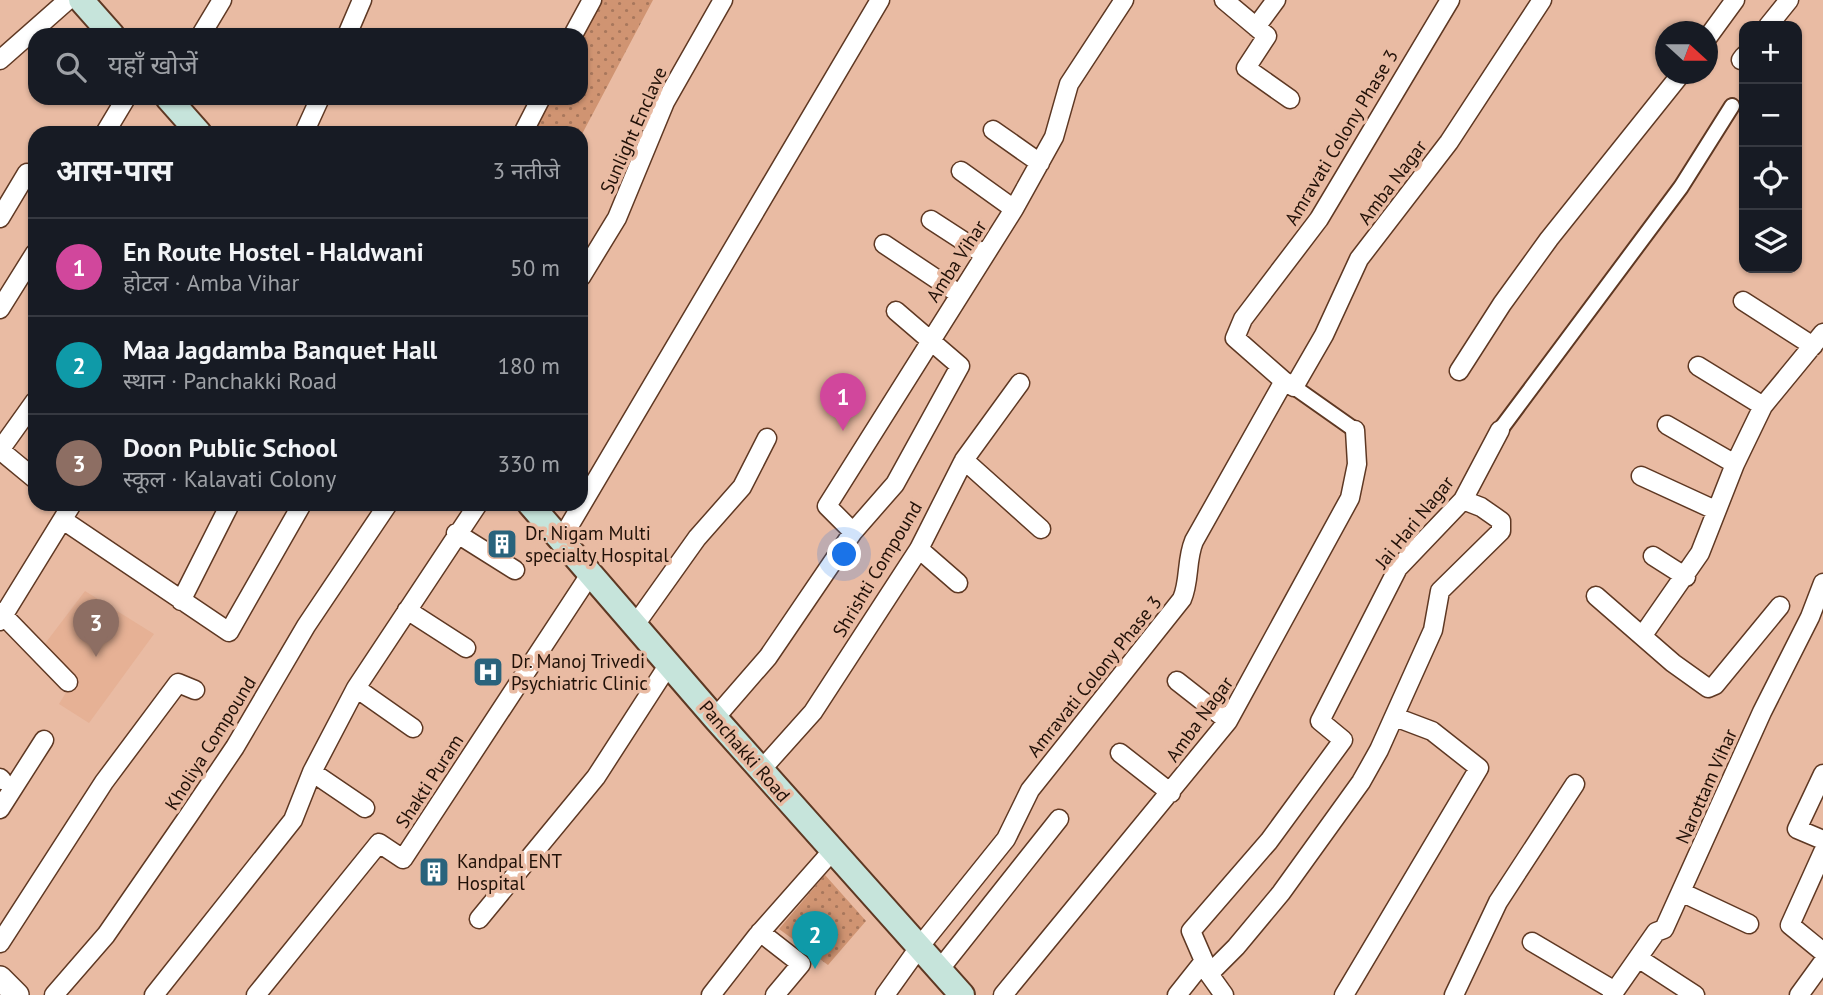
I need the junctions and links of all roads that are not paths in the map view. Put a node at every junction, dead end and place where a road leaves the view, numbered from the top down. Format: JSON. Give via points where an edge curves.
{"nodes":[{"id":1,"x":68,"y":0,"type":"edge"},
{"id":2,"x":81,"y":0,"type":"edge"},
{"id":3,"x":222,"y":0,"type":"edge"},
{"id":4,"x":362,"y":0,"type":"edge"},
{"id":5,"x":592,"y":0,"type":"edge"},
{"id":6,"x":723,"y":0,"type":"edge"},
{"id":7,"x":880,"y":0,"type":"edge"},
{"id":8,"x":1124,"y":0,"type":"edge"},
{"id":9,"x":1224,"y":0,"type":"edge"},
{"id":10,"x":1276,"y":0,"type":"edge"},
{"id":11,"x":1450,"y":0,"type":"edge"},
{"id":12,"x":1542,"y":0,"type":"edge"},
{"id":13,"x":1735,"y":0,"type":"edge"},
{"id":14,"x":1789,"y":0,"type":"edge"},
{"id":15,"x":1772,"y":21,"type":"edge"},
{"id":16,"x":1718,"y":22,"type":"edge"},
{"id":17,"x":1256,"y":27,"type":"junction"},
{"id":18,"x":36,"y":28,"type":"edge"},
{"id":19,"x":106,"y":28,"type":"edge"},
{"id":20,"x":205,"y":28,"type":"edge"},
{"id":21,"x":350,"y":28,"type":"edge"},
{"id":22,"x":577,"y":28,"type":"edge"},
{"id":23,"x":28,"y":35,"type":"edge"},
{"id":24,"x":0,"y":60,"type":"edge"},
{"id":25,"x":1673,"y":84,"type":"edge"},
{"id":26,"x":1290,"y":99,"type":"dead end"},
{"id":27,"x":122,"y":105,"type":"edge"},
{"id":28,"x":174,"y":105,"type":"edge"},
{"id":29,"x":317,"y":105,"type":"edge"},
{"id":30,"x":537,"y":105,"type":"edge"},
{"id":31,"x":1732,"y":106,"type":"dead end"},
{"id":32,"x":109,"y":126,"type":"edge"},
{"id":33,"x":193,"y":126,"type":"edge"},
{"id":34,"x":307,"y":126,"type":"edge"},
{"id":35,"x":527,"y":126,"type":"edge"},
{"id":36,"x":993,"y":130,"type":"dead end"},
{"id":37,"x":1040,"y":163,"type":"junction"},
{"id":38,"x":961,"y":171,"type":"dead end"},
{"id":39,"x":28,"y":174,"type":"edge"},
{"id":40,"x":1014,"y":209,"type":"junction"},
{"id":41,"x":0,"y":218,"type":"edge"},
{"id":42,"x":931,"y":220,"type":"dead end"},
{"id":43,"x":884,"y":244,"type":"dead end"},
{"id":44,"x":985,"y":255,"type":"junction"},
{"id":45,"x":28,"y":264,"type":"edge"},
{"id":46,"x":588,"y":266,"type":"edge"},
{"id":47,"x":959,"y":295,"type":"junction"},
{"id":48,"x":1743,"y":301,"type":"dead end"},
{"id":49,"x":0,"y":309,"type":"edge"},
{"id":50,"x":896,"y":310,"type":"dead end"},
{"id":51,"x":1818,"y":339,"type":"edge"},
{"id":52,"x":930,"y":341,"type":"junction"},
{"id":53,"x":1698,"y":366,"type":"dead end"},
{"id":54,"x":1459,"y":370,"type":"dead end"},
{"id":55,"x":1020,"y":383,"type":"dead end"},
{"id":56,"x":1289,"y":384,"type":"junction"},
{"id":57,"x":1763,"y":406,"type":"junction"},
{"id":58,"x":28,"y":411,"type":"edge"},
{"id":59,"x":1667,"y":425,"type":"dead end"},
{"id":60,"x":1355,"y":429,"type":"joint"},
{"id":61,"x":1500,"y":430,"type":"joint"},
{"id":62,"x":766,"y":438,"type":"dead end"},
{"id":63,"x":0,"y":450,"type":"edge"},
{"id":64,"x":964,"y":460,"type":"junction"},
{"id":65,"x":1735,"y":464,"type":"junction"},
{"id":66,"x":28,"y":473,"type":"edge"},
{"id":67,"x":1641,"y":476,"type":"dead end"},
{"id":68,"x":588,"y":494,"type":"edge"},
{"id":69,"x":1462,"y":500,"type":"junction"},
{"id":70,"x":1715,"y":510,"type":"junction"},
{"id":71,"x":67,"y":511,"type":"edge"},
{"id":72,"x":70,"y":511,"type":"edge"},
{"id":73,"x":226,"y":511,"type":"edge"},
{"id":74,"x":298,"y":511,"type":"edge"},
{"id":75,"x":383,"y":511,"type":"edge"},
{"id":76,"x":473,"y":511,"type":"edge"},
{"id":77,"x":537,"y":511,"type":"edge"},
{"id":78,"x":578,"y":511,"type":"edge"},
{"id":79,"x":1041,"y":529,"type":"dead end"},
{"id":80,"x":853,"y":532,"type":"junction"},
{"id":81,"x":456,"y":533,"type":"junction"},
{"id":82,"x":562,"y":538,"type":"junction"},
{"id":83,"x":919,"y":549,"type":"junction"},
{"id":84,"x":1653,"y":556,"type":"dead end"},
{"id":85,"x":514,"y":570,"type":"dead end"},
{"id":86,"x":591,"y":573,"type":"junction"},
{"id":87,"x":1686,"y":577,"type":"junction"},
{"id":88,"x":958,"y":583,"type":"dead end"},
{"id":89,"x":1823,"y":583,"type":"edge"},
{"id":90,"x":1596,"y":596,"type":"dead end"},
{"id":91,"x":181,"y":601,"type":"junction"},
{"id":92,"x":1780,"y":606,"type":"dead end"},
{"id":93,"x":407,"y":610,"type":"junction"},
{"id":94,"x":1,"y":616,"type":"edge"},
{"id":95,"x":635,"y":625,"type":"junction"},
{"id":96,"x":1643,"y":635,"type":"junction"},
{"id":97,"x":466,"y":648,"type":"dead end"},
{"id":98,"x":669,"y":664,"type":"junction"},
{"id":99,"x":1177,"y":681,"type":"dead end"},
{"id":100,"x":68,"y":682,"type":"dead end"},
{"id":101,"x":356,"y":688,"type":"junction"},
{"id":102,"x":195,"y":690,"type":"dead end"},
{"id":103,"x":1395,"y":717,"type":"junction"},
{"id":104,"x":715,"y":718,"type":"junction"},
{"id":105,"x":1228,"y":721,"type":"junction"},
{"id":106,"x":414,"y":728,"type":"dead end"},
{"id":107,"x":44,"y":740,"type":"dead end"},
{"id":108,"x":1120,"y":752,"type":"dead end"},
{"id":109,"x":761,"y":770,"type":"junction"},
{"id":110,"x":312,"y":772,"type":"junction"},
{"id":111,"x":1823,"y":774,"type":"edge"},
{"id":112,"x":1575,"y":784,"type":"dead end"},
{"id":113,"x":1171,"y":793,"type":"junction"},
{"id":114,"x":365,"y":808,"type":"dead end"},
{"id":115,"x":0,"y":809,"type":"edge"},
{"id":116,"x":1059,"y":818,"type":"dead end"},
{"id":117,"x":1823,"y":840,"type":"edge"},
{"id":118,"x":832,"y":850,"type":"junction"},
{"id":119,"x":1823,"y":852,"type":"edge"},
{"id":120,"x":1681,"y":892,"type":"junction"},
{"id":121,"x":479,"y":919,"type":"dead end"},
{"id":122,"x":1749,"y":924,"type":"dead end"},
{"id":123,"x":760,"y":932,"type":"junction"},
{"id":124,"x":1532,"y":942,"type":"dead end"},
{"id":125,"x":0,"y":943,"type":"edge"},
{"id":126,"x":920,"y":946,"type":"junction"},
{"id":127,"x":1823,"y":952,"type":"edge"},
{"id":128,"x":1638,"y":958,"type":"junction"},
{"id":129,"x":1823,"y":962,"type":"edge"},
{"id":130,"x":1206,"y":967,"type":"junction"},
{"id":131,"x":940,"y":969,"type":"junction"},
{"id":132,"x":0,"y":978,"type":"edge"},
{"id":133,"x":1614,"y":993,"type":"edge"},
{"id":134,"x":17,"y":995,"type":"edge"},
{"id":135,"x":54,"y":995,"type":"edge"},
{"id":136,"x":154,"y":995,"type":"edge"},
{"id":137,"x":256,"y":995,"type":"edge"},
{"id":138,"x":711,"y":995,"type":"edge"},
{"id":139,"x":775,"y":995,"type":"edge"},
{"id":140,"x":885,"y":995,"type":"edge"},
{"id":141,"x":962,"y":995,"type":"edge"},
{"id":142,"x":1003,"y":995,"type":"edge"},
{"id":143,"x":1177,"y":995,"type":"edge"},
{"id":144,"x":1224,"y":995,"type":"edge"},
{"id":145,"x":1344,"y":995,"type":"edge"},
{"id":146,"x":1454,"y":995,"type":"edge"},
{"id":147,"x":1695,"y":995,"type":"edge"},
{"id":148,"x":1799,"y":995,"type":"edge"}],
"edges":[{"from":1,"to":18,"type":"street"},
{"from":2,"to":19,"type":"main road"},
{"from":3,"to":20,"type":"street"},
{"from":4,"to":21,"type":"street"},
{"from":5,"to":22,"type":"street"},
{"from":6,"to":46,"type":"street","name":"Sunlight Enclave","via":[[665,102],[617,218]]},
{"from":7,"to":68,"type":"street"},
{"from":8,"to":37,"type":"street","name":"Amba Vihar","via":[[1069,84],[1054,137]]},
{"from":9,"to":17,"type":"street"},
{"from":10,"to":17,"type":"street"},
{"from":11,"to":56,"type":"street","name":"Amravati Colony Phase 3","via":[[1319,219],[1243,319],[1235,338]]},
{"from":12,"to":56,"type":"street","name":"Amba Nagar","via":[[1449,142],[1359,259],[1324,335]]},
{"from":13,"to":16,"type":"street"},
{"from":14,"to":15,"type":"street"},
{"from":17,"to":26,"type":"street","via":[[1267,36],[1246,68]]},
{"from":23,"to":24,"type":"street"},
{"from":25,"to":54,"type":"street","via":[[1549,239]]},
{"from":27,"to":32,"type":"street"},
{"from":28,"to":33,"type":"main road"},
{"from":29,"to":34,"type":"street"},
{"from":30,"to":35,"type":"street"},
{"from":31,"to":61,"type":"street","name":"Jai Hari Nagar","via":[[1681,187]]},
{"from":36,"to":37,"type":"street"},
{"from":37,"to":40,"type":"street","name":"Amba Vihar"},
{"from":38,"to":40,"type":"street"},
{"from":39,"to":41,"type":"street"},
{"from":40,"to":44,"type":"street","name":"Amba Vihar"},
{"from":42,"to":44,"type":"street"},
{"from":43,"to":47,"type":"street"},
{"from":44,"to":47,"type":"street","name":"Amba Vihar"},
{"from":45,"to":49,"type":"street"},
{"from":47,"to":52,"type":"street","name":"Amba Vihar"},
{"from":48,"to":51,"type":"street"},
{"from":50,"to":52,"type":"street"},
{"from":51,"to":57,"type":"street"},
{"from":52,"to":80,"type":"street","name":"Amba Vihar","via":[[827,506]]},
{"from":52,"to":80,"type":"street","via":[[960,366],[895,484]]},
{"from":53,"to":57,"type":"street"},
{"from":55,"to":64,"type":"street","name":"Shrishti Compound"},
{"from":56,"to":60,"type":"street"},
{"from":56,"to":126,"type":"street","name":"Amravati Colony Phase 3","via":[[1194,541],[1182,599],[1030,790],[1006,839]]},
{"from":57,"to":65,"type":"street"},
{"from":58,"to":63,"type":"street"},
{"from":59,"to":65,"type":"street"},
{"from":60,"to":105,"type":"street","name":"Amba Nagar","via":[[1357,464],[1350,498]]},
{"from":61,"to":69,"type":"street","name":"Jai Hari Nagar"},
{"from":62,"to":95,"type":"street","via":[[742,487],[697,538]]},
{"from":63,"to":66,"type":"street"},
{"from":64,"to":79,"type":"street"},
{"from":64,"to":83,"type":"street","name":"Shrishti Compound"},
{"from":65,"to":70,"type":"street"},
{"from":67,"to":70,"type":"street"},
{"from":69,"to":103,"type":"street","via":[[1481,507],[1503,526],[1440,591],[1433,631]]},
{"from":69,"to":130,"type":"street","name":"Jai Hari Nagar","via":[[1398,568],[1320,721],[1343,740],[1269,841],[1191,931]]},
{"from":70,"to":87,"type":"street","via":[[1705,543]]},
{"from":71,"to":94,"type":"street"},
{"from":72,"to":91,"type":"street"},
{"from":73,"to":91,"type":"street"},
{"from":74,"to":91,"type":"street","via":[[229,632]]},
{"from":75,"to":135,"type":"street","name":"Kholiya Compound","via":[[189,815],[106,935]]},
{"from":76,"to":81,"type":"street"},
{"from":77,"to":82,"type":"main road","name":"Panchakki Road"},
{"from":78,"to":82,"type":"street"},
{"from":80,"to":104,"type":"street","via":[[768,657]]},
{"from":81,"to":85,"type":"street"},
{"from":81,"to":93,"type":"street"},
{"from":82,"to":86,"type":"main road","name":"Panchakki Road"},
{"from":83,"to":88,"type":"street"},
{"from":83,"to":109,"type":"street","name":"Shrishti Compound","via":[[813,712]]},
{"from":84,"to":87,"type":"street"},
{"from":86,"to":95,"type":"main road","name":"Panchakki Road"},
{"from":86,"to":137,"type":"street","name":"Shakti Puram","via":[[403,859],[379,843]]},
{"from":87,"to":96,"type":"street"},
{"from":89,"to":120,"type":"street","name":"Narottam Vihar"},
{"from":90,"to":96,"type":"street"},
{"from":92,"to":96,"type":"street","via":[[1708,688]]},
{"from":93,"to":97,"type":"street"},
{"from":93,"to":101,"type":"street"},
{"from":94,"to":100,"type":"street"},
{"from":95,"to":98,"type":"main road","name":"Panchakki Road"},
{"from":98,"to":104,"type":"main road","name":"Panchakki Road"},
{"from":98,"to":121,"type":"street","via":[[596,777]]},
{"from":99,"to":105,"type":"street"},
{"from":101,"to":106,"type":"street"},
{"from":101,"to":110,"type":"street"},
{"from":102,"to":125,"type":"street","via":[[178,683],[104,782]]},
{"from":103,"to":130,"type":"street","via":[[1361,782],[1288,883],[1236,947]]},
{"from":103,"to":145,"type":"street","via":[[1432,731],[1479,768],[1478,776]]},
{"from":104,"to":109,"type":"main road","name":"Panchakki Road"},
{"from":105,"to":113,"type":"street","name":"Amba Nagar"},
{"from":107,"to":115,"type":"street"},
{"from":108,"to":113,"type":"street"},
{"from":109,"to":118,"type":"main road","name":"Panchakki Road"},
{"from":110,"to":114,"type":"street"},
{"from":110,"to":136,"type":"street","via":[[293,820]]},
{"from":111,"to":117,"type":"street","via":[[1797,829]]},
{"from":112,"to":146,"type":"street","via":[[1499,902]]},
{"from":113,"to":142,"type":"street","name":"Amba Nagar"},
{"from":116,"to":131,"type":"street"},
{"from":118,"to":123,"type":"street"},
{"from":118,"to":126,"type":"main road","name":"Panchakki Road"},
{"from":119,"to":127,"type":"street","via":[[1790,925]]},
{"from":120,"to":122,"type":"street"},
{"from":120,"to":128,"type":"street","name":"Narottam Vihar","via":[[1664,929],[1656,932]]},
{"from":123,"to":138,"type":"street"},
{"from":123,"to":139,"type":"street","via":[[801,964]]},
{"from":124,"to":133,"type":"street"},
{"from":126,"to":131,"type":"main road","name":"Panchakki Road"},
{"from":126,"to":140,"type":"street","name":"Amravati Colony Phase 3"},
{"from":128,"to":133,"type":"street","name":"Narottam Vihar"},
{"from":128,"to":147,"type":"street"},
{"from":129,"to":148,"type":"street"},
{"from":130,"to":143,"type":"street"},
{"from":130,"to":144,"type":"street"},
{"from":131,"to":141,"type":"main road","name":"Panchakki Road"},
{"from":132,"to":134,"type":"street"}]}
